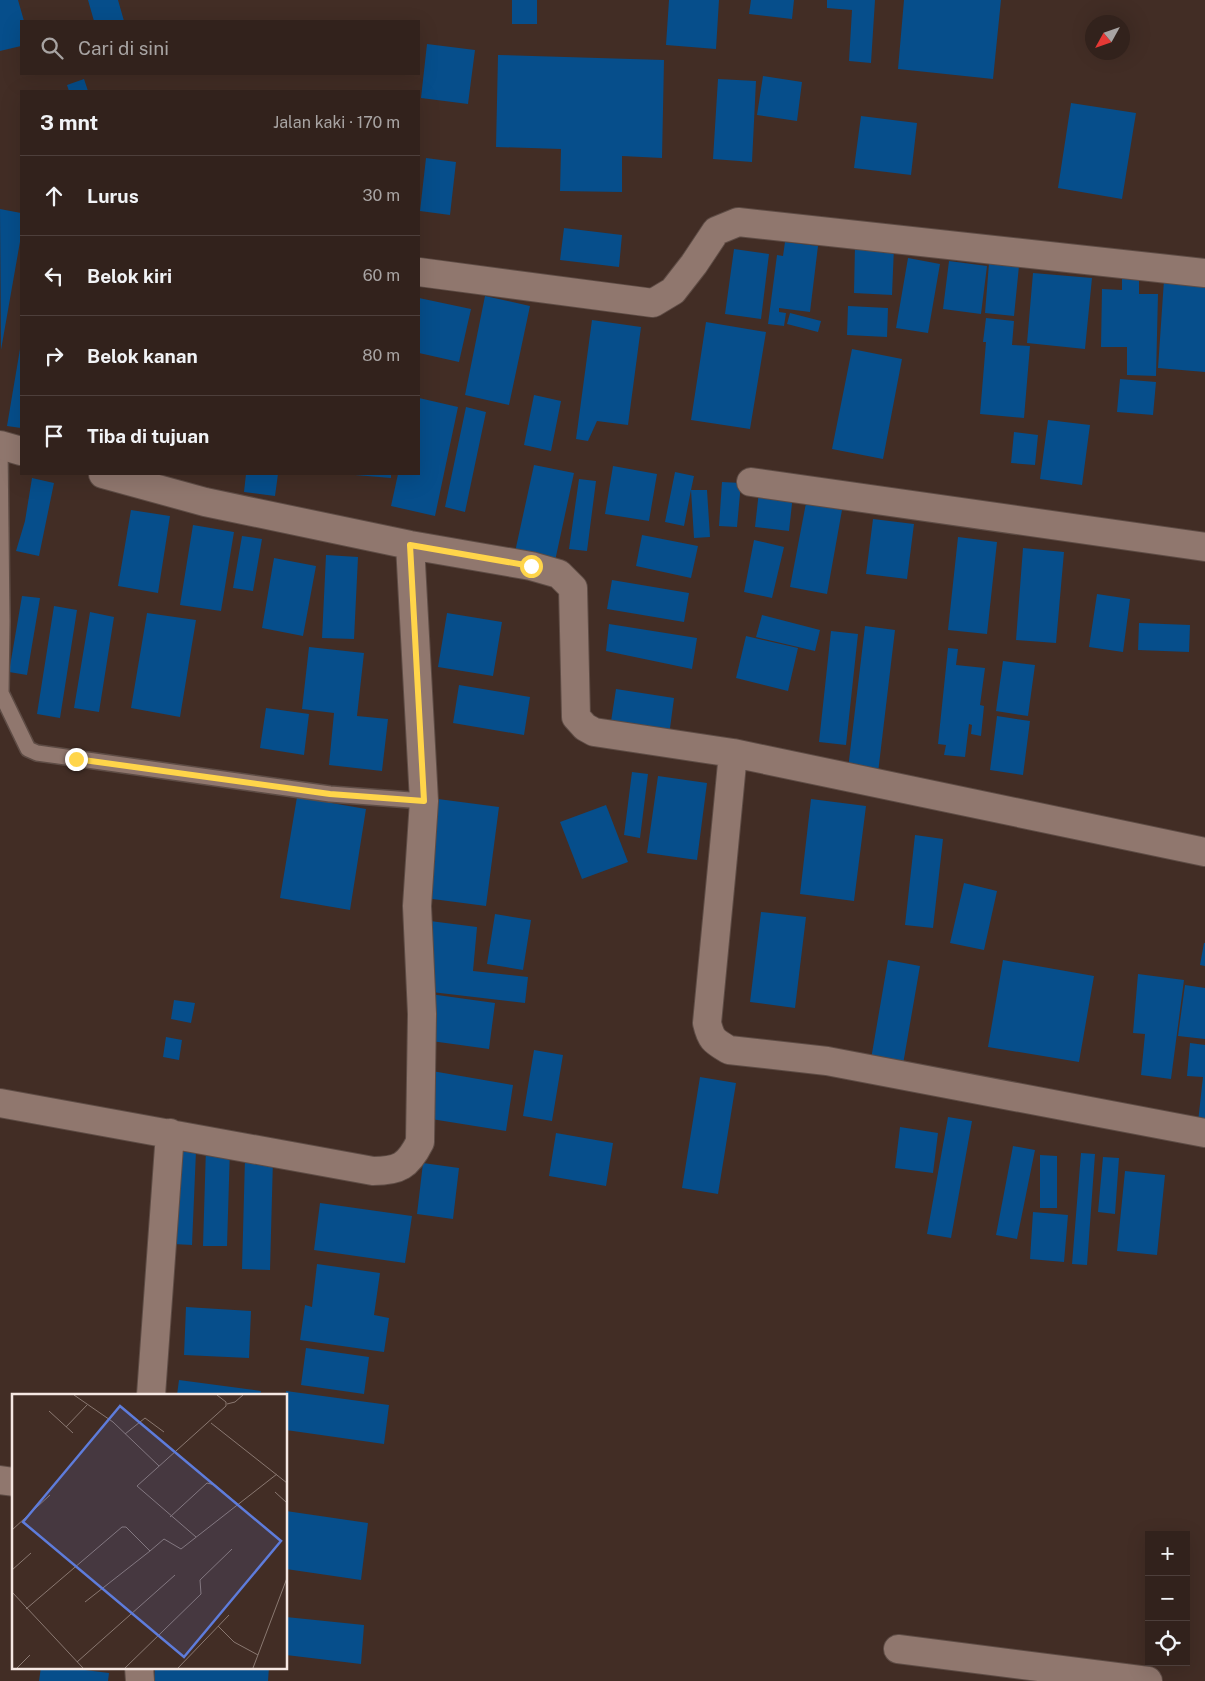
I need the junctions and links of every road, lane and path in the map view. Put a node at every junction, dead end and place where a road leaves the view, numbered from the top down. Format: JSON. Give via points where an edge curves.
{"nodes":[{"id":1,"x":420,"y":272,"type":"edge"},
{"id":2,"x":1205,"y":273,"type":"edge"},
{"id":3,"x":0,"y":445,"type":"edge"},
{"id":4,"x":20,"y":451,"type":"edge"},
{"id":5,"x":107,"y":475,"type":"edge"},
{"id":6,"x":751,"y":482,"type":"dead end"},
{"id":7,"x":410,"y":545,"type":"junction"},
{"id":8,"x":1205,"y":547,"type":"edge"},
{"id":9,"x":733,"y":753,"type":"junction"},
{"id":10,"x":424,"y":801,"type":"junction"},
{"id":11,"x":1205,"y":852,"type":"edge"},
{"id":12,"x":0,"y":1103,"type":"edge"},
{"id":13,"x":170,"y":1133,"type":"junction"},
{"id":14,"x":1205,"y":1133,"type":"edge"},
{"id":15,"x":151,"y":1394,"type":"edge"},
{"id":16,"x":898,"y":1649,"type":"dead end"},
{"id":17,"x":139,"y":1668,"type":"edge"},
{"id":18,"x":140,"y":1681,"type":"edge"},
{"id":19,"x":1148,"y":1681,"type":"edge"}],
"edges":[{"from":1,"to":2,"type":"street","via":[[653,303],[673,291],[716,231],[738,222]]},
{"from":3,"to":4,"type":"street"},
{"from":3,"to":10,"type":"lane","via":[[0,693],[28,750],[321,792]]},
{"from":5,"to":7,"type":"street","via":[[205,502]]},
{"from":6,"to":8,"type":"street"},
{"from":7,"to":9,"type":"street","via":[[531,566],[559,574],[573,588],[576,717],[585,727],[594,732]]},
{"from":7,"to":10,"type":"street"},
{"from":9,"to":11,"type":"street"},
{"from":9,"to":14,"type":"street","via":[[708,1008],[707,1023],[713,1040],[729,1050],[827,1061]]},
{"from":10,"to":13,"type":"street","via":[[417,906],[422,1014],[420,1142],[413,1156],[404,1165],[390,1171],[373,1171]]},
{"from":12,"to":13,"type":"street"},
{"from":13,"to":15,"type":"street"},
{"from":16,"to":19,"type":"street"},
{"from":17,"to":18,"type":"street"}]}
